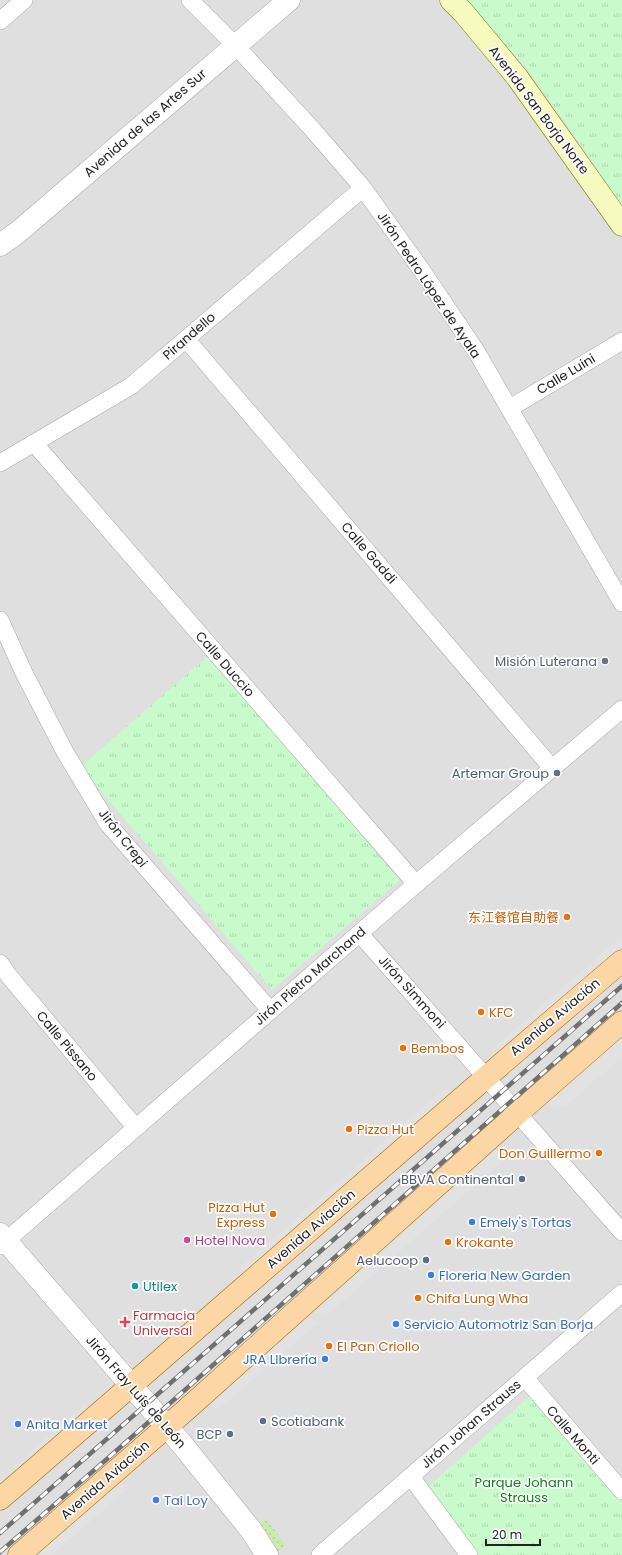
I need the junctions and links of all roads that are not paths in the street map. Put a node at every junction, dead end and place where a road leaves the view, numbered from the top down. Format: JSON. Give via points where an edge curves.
{"nodes":[{"id":1,"x":24,"y":0,"type":"edge"},
{"id":2,"x":190,"y":0,"type":"edge"},
{"id":3,"x":289,"y":0,"type":"edge"},
{"id":4,"x":451,"y":0,"type":"edge"},
{"id":5,"x":0,"y":20,"type":"edge"},
{"id":6,"x":235,"y":45,"type":"junction"},
{"id":7,"x":363,"y":188,"type":"junction"},
{"id":8,"x":622,"y":225,"type":"edge"},
{"id":9,"x":0,"y":245,"type":"edge"},
{"id":10,"x":186,"y":339,"type":"junction"},
{"id":11,"x":622,"y":341,"type":"edge"},
{"id":12,"x":510,"y":408,"type":"junction"},
{"id":13,"x":34,"y":443,"type":"junction"},
{"id":14,"x":0,"y":463,"type":"edge"},
{"id":15,"x":622,"y":603,"type":"edge"},
{"id":16,"x":0,"y":620,"type":"edge"},
{"id":17,"x":622,"y":709,"type":"edge"},
{"id":18,"x":552,"y":768,"type":"junction"},
{"id":19,"x":416,"y":884,"type":"junction"},
{"id":20,"x":360,"y":934,"type":"junction"},
{"id":21,"x":622,"y":961,"type":"edge"},
{"id":22,"x":0,"y":963,"type":"edge"},
{"id":23,"x":270,"y":1010,"type":"junction"},
{"id":24,"x":622,"y":1022,"type":"edge"},
{"id":25,"x":485,"y":1076,"type":"junction"},
{"id":26,"x":517,"y":1114,"type":"junction"},
{"id":27,"x":136,"y":1128,"type":"junction"},
{"id":28,"x":622,"y":1232,"type":"edge"},
{"id":29,"x":2,"y":1240,"type":"edge"},
{"id":30,"x":622,"y":1294,"type":"edge"},
{"id":31,"x":525,"y":1378,"type":"junction"},
{"id":32,"x":132,"y":1386,"type":"junction"},
{"id":33,"x":167,"y":1426,"type":"junction"},
{"id":34,"x":411,"y":1477,"type":"junction"},
{"id":35,"x":622,"y":1491,"type":"edge"},
{"id":36,"x":0,"y":1499,"type":"edge"},
{"id":37,"x":19,"y":1555,"type":"edge"},
{"id":38,"x":267,"y":1555,"type":"edge"},
{"id":39,"x":320,"y":1555,"type":"edge"},
{"id":40,"x":469,"y":1555,"type":"edge"}],
"edges":[{"from":1,"to":5,"type":"street"},
{"from":2,"to":6,"type":"street","name":"Jirón Pedro López de Ayala"},
{"from":3,"to":6,"type":"street","name":"Avenida de las Artes Sur"},
{"from":4,"to":8,"type":"main road","name":"Avenida San Borja Norte","via":[[517,77]]},
{"from":6,"to":7,"type":"street","name":"Jirón Pedro López de Ayala"},
{"from":6,"to":9,"type":"street","name":"Avenida de las Artes Sur"},
{"from":7,"to":10,"type":"street","name":"Pirandello"},
{"from":7,"to":12,"type":"street","name":"Jirón Pedro López de Ayala","via":[[476,351]]},
{"from":10,"to":13,"type":"street","name":"Pirandello","via":[[132,386]]},
{"from":10,"to":18,"type":"street","name":"Calle Gaddi"},
{"from":11,"to":12,"type":"street","name":"Calle Luini"},
{"from":12,"to":15,"type":"street","name":"Jirón Pedro López de Ayala"},
{"from":13,"to":14,"type":"street","name":"Pirandello"},
{"from":13,"to":19,"type":"street","name":"Calle Duccio"},
{"from":16,"to":23,"type":"street","name":"Jirón Crepi","via":[[64,752],[108,824]]},
{"from":17,"to":18,"type":"street","name":"Jirón Pietro Marchand"},
{"from":18,"to":19,"type":"street","name":"Jirón Pietro Marchand"},
{"from":19,"to":20,"type":"street","name":"Jirón Pietro Marchand"},
{"from":20,"to":23,"type":"street","name":"Jirón Pietro Marchand"},
{"from":20,"to":25,"type":"street","name":"Jirón Simmoni"},
{"from":21,"to":25,"type":"main road","name":"Avenida Aviación"},
{"from":22,"to":27,"type":"street","name":"Calle Pissano"},
{"from":23,"to":27,"type":"street","name":"Jirón Pietro Marchand"},
{"from":24,"to":26,"type":"main road","name":"Avenida Aviación"},
{"from":25,"to":26,"type":"street","name":"Jirón Simmoni"},
{"from":25,"to":32,"type":"main road","name":"Avenida Aviación"},
{"from":26,"to":28,"type":"street","name":"Jirón Simmoni"},
{"from":26,"to":33,"type":"main road","name":"Avenida Aviación"},
{"from":27,"to":29,"type":"street","name":"Jirón Pietro Marchand"},
{"from":29,"to":32,"type":"street","name":"Jirón Fray Luís de León"},
{"from":30,"to":31,"type":"street","name":"Jirón Johan Strauss"},
{"from":31,"to":34,"type":"street","name":"Jirón Johan Strauss"},
{"from":31,"to":35,"type":"street","name":"Calle Monti"},
{"from":32,"to":33,"type":"street","name":"Jirón Fray Luís de León"},
{"from":32,"to":36,"type":"main road","name":"Avenida Aviación"},
{"from":33,"to":37,"type":"main road","name":"Avenida Aviación"},
{"from":33,"to":38,"type":"street","name":"Jirón Fray Luís de León","via":[[251,1530]]},
{"from":34,"to":39,"type":"street","name":"Jirón Johan Strauss"},
{"from":34,"to":40,"type":"street"}]}
